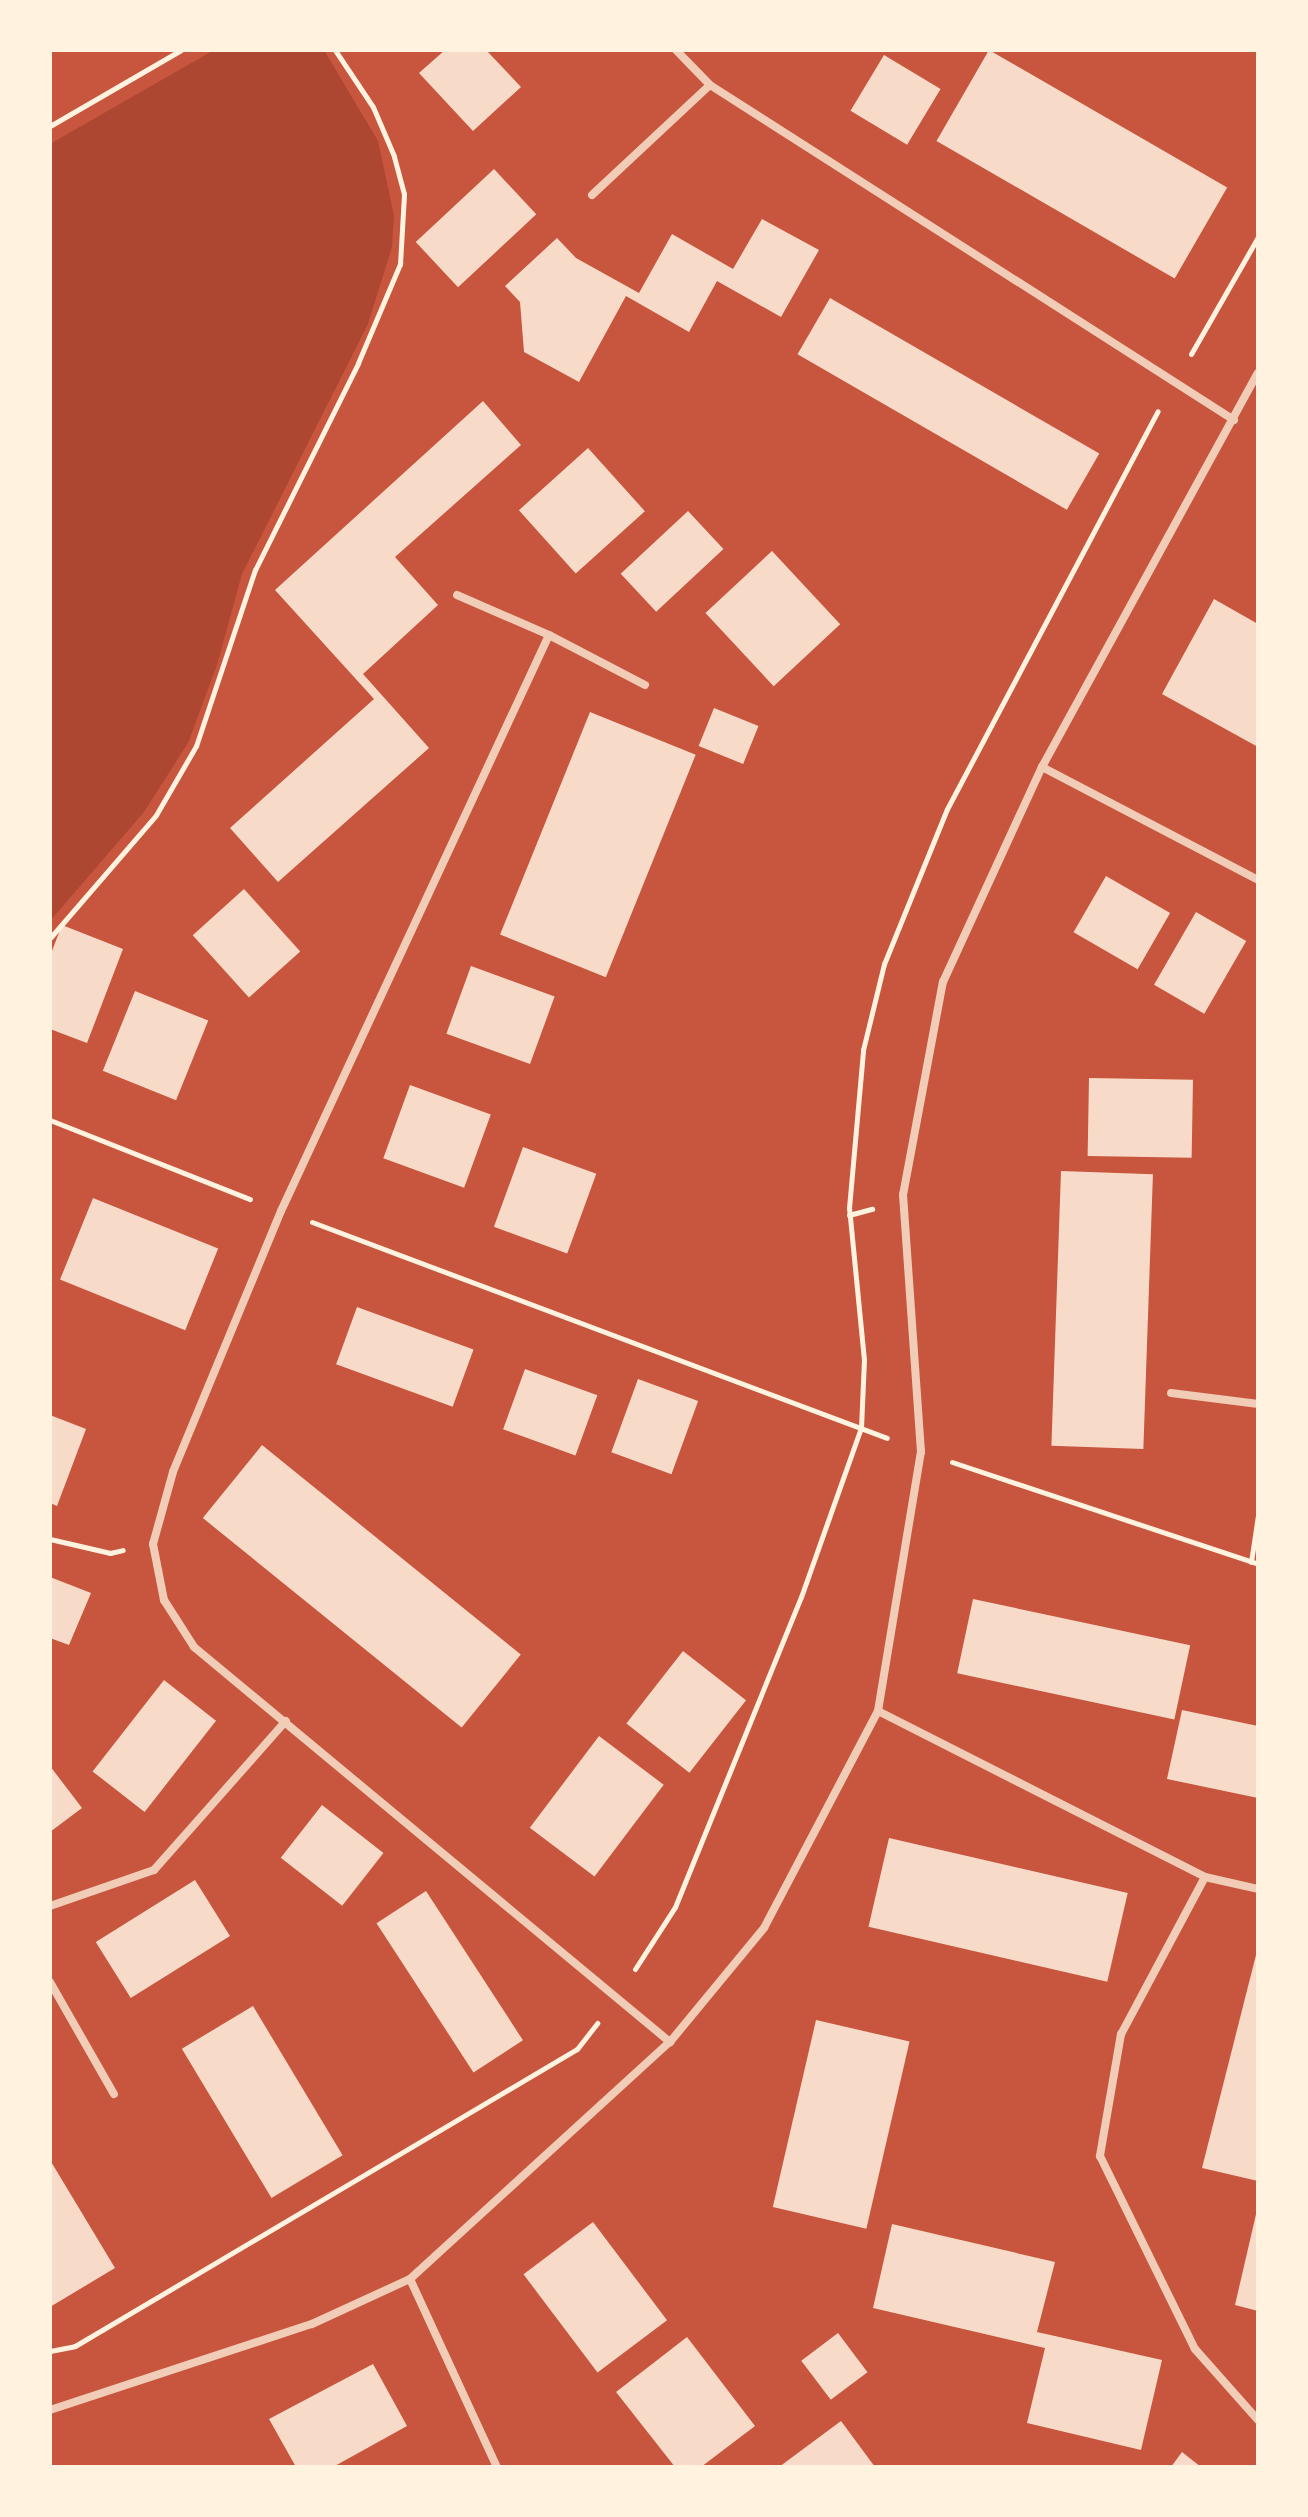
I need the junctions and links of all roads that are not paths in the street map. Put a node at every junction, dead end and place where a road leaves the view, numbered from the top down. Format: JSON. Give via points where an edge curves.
{"nodes":[{"id":1,"x":676,"y":50,"type":"edge"},
{"id":2,"x":710,"y":85,"type":"junction"},
{"id":3,"x":592,"y":195,"type":"dead end"},
{"id":4,"x":1258,"y":373,"type":"edge"},
{"id":5,"x":1234,"y":420,"type":"junction"},
{"id":6,"x":457,"y":595,"type":"dead end"},
{"id":7,"x":549,"y":635,"type":"junction"},
{"id":8,"x":645,"y":685,"type":"dead end"},
{"id":9,"x":1042,"y":767,"type":"junction"},
{"id":10,"x":1258,"y":880,"type":"edge"},
{"id":11,"x":1171,"y":1393,"type":"dead end"},
{"id":12,"x":1258,"y":1404,"type":"edge"},
{"id":13,"x":878,"y":1711,"type":"junction"},
{"id":14,"x":286,"y":1721,"type":"junction"},
{"id":15,"x":1205,"y":1877,"type":"junction"},
{"id":16,"x":1258,"y":1889,"type":"edge"},
{"id":17,"x":50,"y":1906,"type":"edge"},
{"id":18,"x":50,"y":1982,"type":"edge"},
{"id":19,"x":670,"y":2042,"type":"junction"},
{"id":20,"x":114,"y":2094,"type":"dead end"},
{"id":21,"x":410,"y":2279,"type":"junction"},
{"id":22,"x":50,"y":2410,"type":"edge"},
{"id":23,"x":1258,"y":2420,"type":"edge"},
{"id":24,"x":497,"y":2467,"type":"edge"}],
"edges":[{"from":1,"to":2,"type":"street"},
{"from":2,"to":3,"type":"street"},
{"from":2,"to":5,"type":"street"},
{"from":4,"to":5,"type":"street"},
{"from":5,"to":9,"type":"street"},
{"from":6,"to":7,"type":"street"},
{"from":7,"to":8,"type":"street"},
{"from":7,"to":14,"type":"street","via":[[281,1211],[173,1472],[153,1544],[164,1600],[194,1647]]},
{"from":9,"to":10,"type":"street"},
{"from":9,"to":13,"type":"street","via":[[943,982],[903,1195],[921,1452]]},
{"from":11,"to":12,"type":"street"},
{"from":13,"to":15,"type":"street"},
{"from":13,"to":19,"type":"street","via":[[764,1928]]},
{"from":14,"to":17,"type":"street","via":[[154,1870]]},
{"from":14,"to":19,"type":"street"},
{"from":15,"to":16,"type":"street"},
{"from":15,"to":23,"type":"street","via":[[1121,2034],[1100,2156],[1195,2349]]},
{"from":18,"to":20,"type":"street"},
{"from":19,"to":21,"type":"street"},
{"from":21,"to":22,"type":"street","via":[[312,2324]]},
{"from":21,"to":24,"type":"street"}]}
